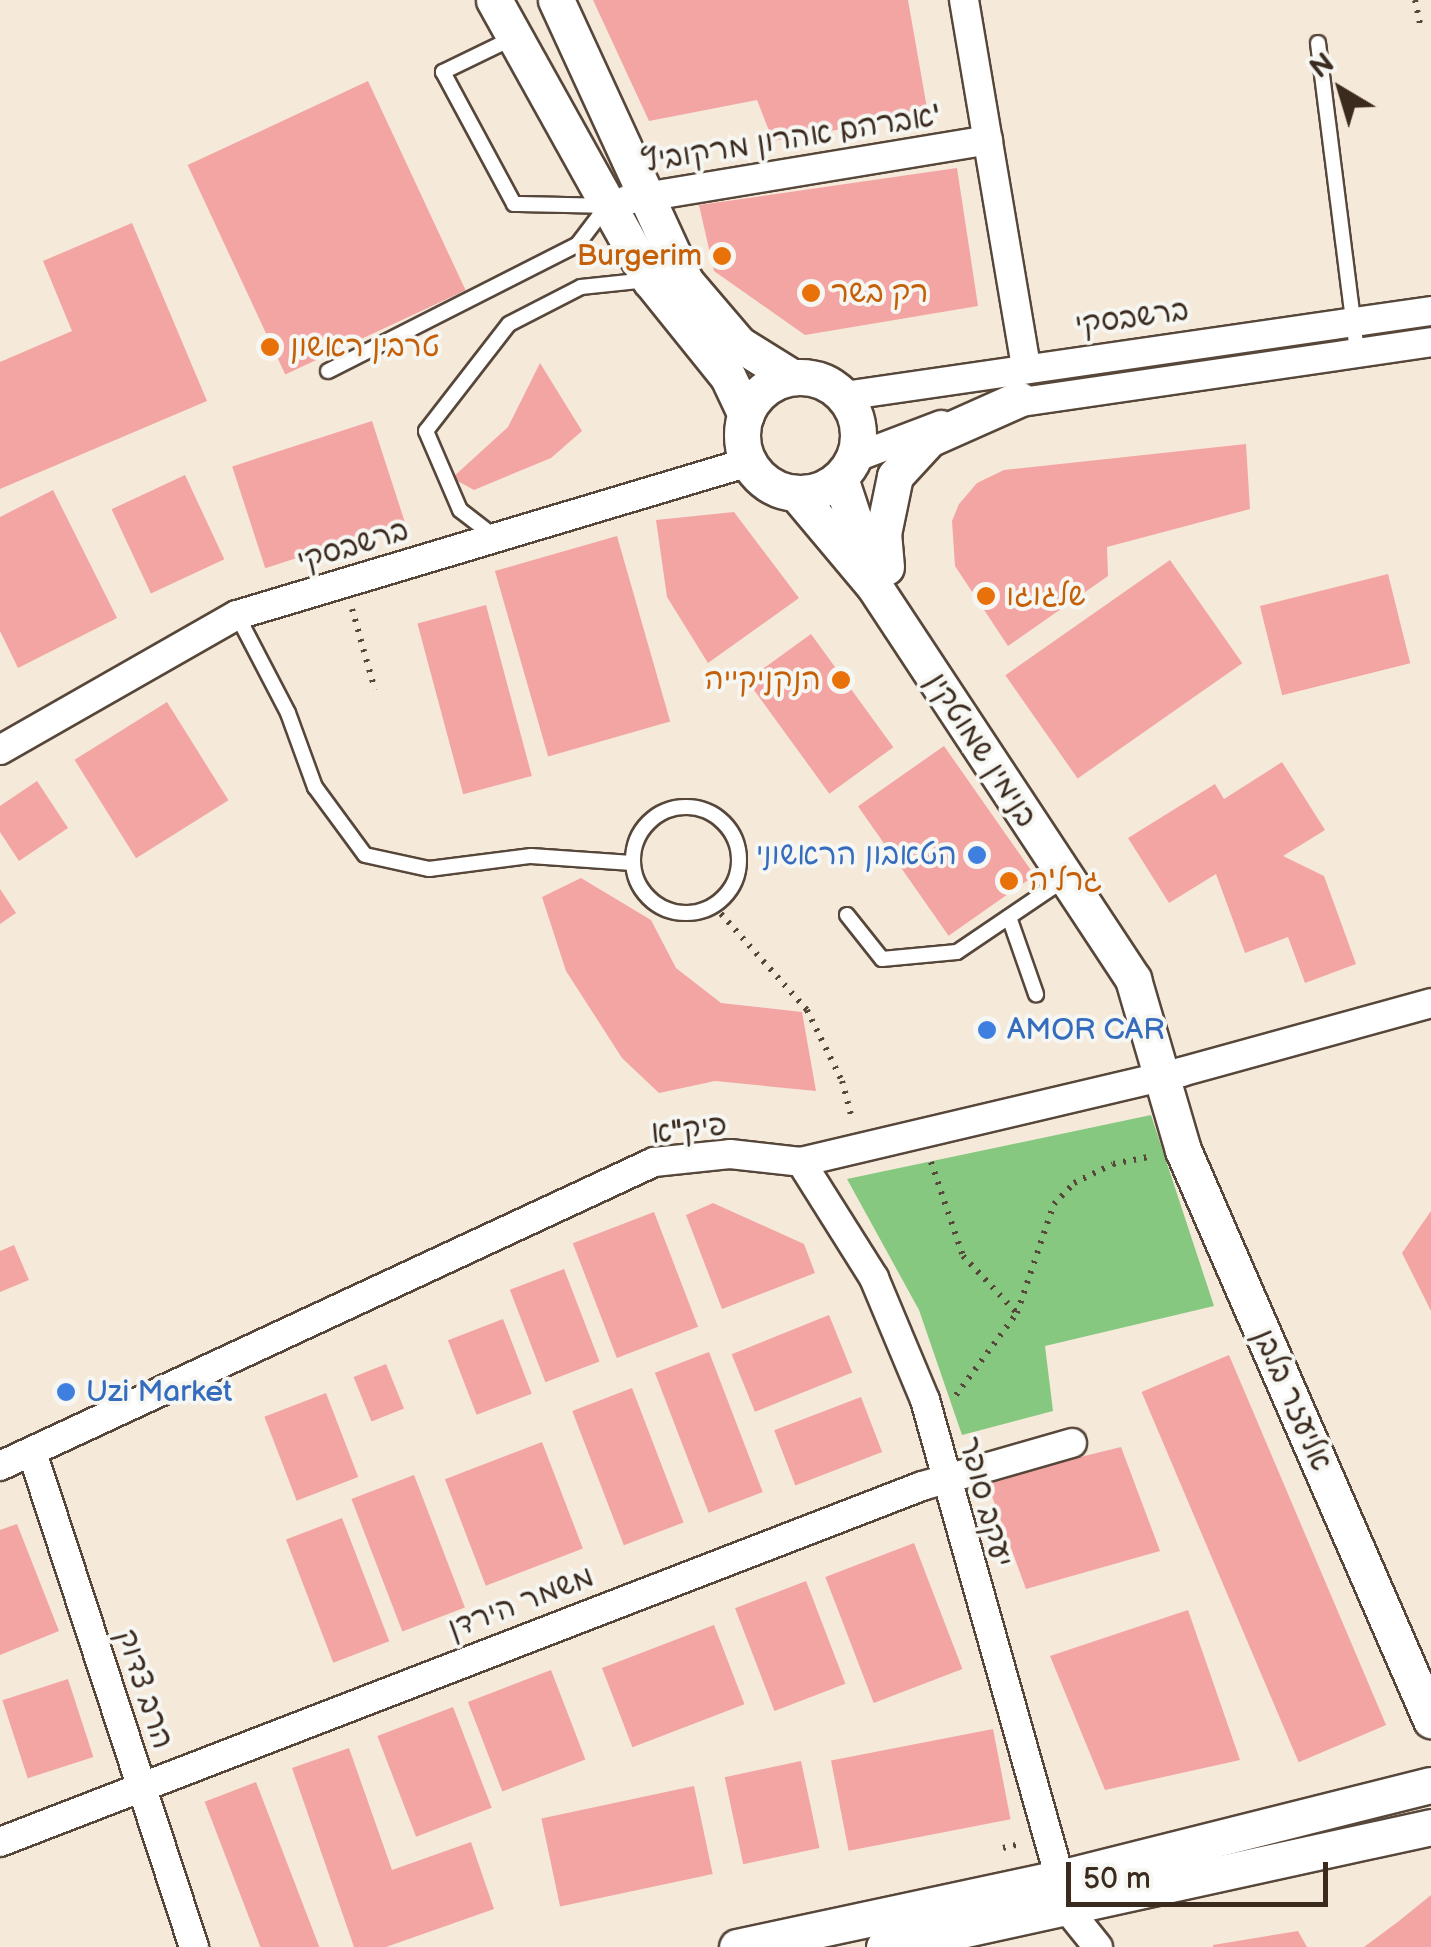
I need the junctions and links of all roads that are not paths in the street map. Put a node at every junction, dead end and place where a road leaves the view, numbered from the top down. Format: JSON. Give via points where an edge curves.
{"nodes":[{"id":1,"x":494,"y":0,"type":"edge"},
{"id":2,"x":556,"y":0,"type":"edge"},
{"id":3,"x":964,"y":0,"type":"edge"},
{"id":4,"x":513,"y":38,"type":"junction"},
{"id":5,"x":1318,"y":44,"type":"dead end"},
{"id":6,"x":988,"y":140,"type":"junction"},
{"id":7,"x":646,"y":194,"type":"junction"},
{"id":8,"x":606,"y":206,"type":"junction"},
{"id":9,"x":650,"y":280,"type":"junction"},
{"id":10,"x":1431,"y":311,"type":"edge"},
{"id":11,"x":1355,"y":321,"type":"junction"},
{"id":12,"x":1431,"y":342,"type":"edge"},
{"id":13,"x":1356,"y":352,"type":"junction"},
{"id":14,"x":1026,"y":364,"type":"junction"},
{"id":15,"x":328,"y":371,"type":"dead end"},
{"id":16,"x":792,"y":377,"type":"junction"},
{"id":17,"x":844,"y":396,"type":"junction"},
{"id":18,"x":1019,"y":399,"type":"junction"},
{"id":19,"x":746,"y":415,"type":"junction"},
{"id":20,"x":748,"y":462,"type":"junction"},
{"id":21,"x":847,"y":468,"type":"junction"},
{"id":22,"x":796,"y":493,"type":"junction"},
{"id":23,"x":495,"y":537,"type":"junction"},
{"id":24,"x":887,"y":572,"type":"junction"},
{"id":25,"x":237,"y":615,"type":"junction"},
{"id":26,"x":0,"y":750,"type":"edge"},
{"id":27,"x":632,"y":863,"type":"junction"},
{"id":28,"x":1066,"y":879,"type":"junction"},
{"id":29,"x":847,"y":916,"type":"dead end"},
{"id":30,"x":1009,"y":917,"type":"junction"},
{"id":31,"x":1036,"y":994,"type":"dead end"},
{"id":32,"x":1431,"y":1003,"type":"edge"},
{"id":33,"x":1171,"y":1074,"type":"junction"},
{"id":34,"x":801,"y":1162,"type":"junction"},
{"id":35,"x":1072,"y":1442,"type":"dead end"},
{"id":36,"x":32,"y":1452,"type":"junction"},
{"id":37,"x":0,"y":1466,"type":"edge"},
{"id":38,"x":943,"y":1478,"type":"junction"},
{"id":39,"x":1431,"y":1658,"type":"edge"},
{"id":40,"x":1431,"y":1720,"type":"edge"},
{"id":41,"x":140,"y":1783,"type":"junction"},
{"id":42,"x":1431,"y":1785,"type":"edge"},
{"id":43,"x":1431,"y":1827,"type":"edge"},
{"id":44,"x":0,"y":1842,"type":"edge"},
{"id":45,"x":1065,"y":1895,"type":"junction"},
{"id":46,"x":194,"y":1947,"type":"edge"},
{"id":47,"x":737,"y":1947,"type":"edge"},
{"id":48,"x":884,"y":1947,"type":"edge"},
{"id":49,"x":1098,"y":1947,"type":"edge"}],
"edges":[{"from":1,"to":4,"type":"street"},
{"from":2,"to":7,"type":"street"},
{"from":3,"to":6,"type":"street"},
{"from":4,"to":8,"type":"street"},
{"from":4,"to":8,"type":"lane","via":[[443,72],[514,204]]},
{"from":5,"to":11,"type":"lane"},
{"from":6,"to":7,"type":"street","name":"אברהם אהרון מרקוביץ'"},
{"from":6,"to":14,"type":"street"},
{"from":7,"to":8,"type":"street","name":"אברהם אהרון מרקוביץ'"},
{"from":7,"to":16,"type":"street","via":[[684,281],[713,319],[764,364]]},
{"from":8,"to":9,"type":"street"},
{"from":8,"to":15,"type":"lane","via":[[578,244]]},
{"from":9,"to":19,"type":"street","via":[[728,377]]},
{"from":9,"to":23,"type":"lane","via":[[582,287],[509,324],[426,432],[460,510]]},
{"from":10,"to":11,"type":"street","name":"ברשבסקי"},
{"from":11,"to":13,"type":"lane"},
{"from":11,"to":14,"type":"street","name":"ברשבסקי"},
{"from":12,"to":13,"type":"street"},
{"from":13,"to":18,"type":"street"},
{"from":14,"to":17,"type":"street","name":"ברשבסקי"},
{"from":16,"to":17,"type":"street","via":[[821,380]]},
{"from":16,"to":19,"type":"street","via":[[764,390]]},
{"from":17,"to":21,"type":"street","via":[[857,419]]},
{"from":18,"to":21,"type":"street"},
{"from":18,"to":24,"type":"street","via":[[929,439],[895,476],[883,534]]},
{"from":19,"to":20,"type":"street"},
{"from":20,"to":22,"type":"street","via":[[768,484]]},
{"from":20,"to":23,"type":"street","name":"ברשבסקי"},
{"from":21,"to":22,"type":"street"},
{"from":21,"to":24,"type":"street","name":"בנימין שמוטקין","via":[[854,520]]},
{"from":22,"to":28,"type":"street","name":"בנימין שמוטקין","via":[[874,586]]},
{"from":23,"to":25,"type":"street","name":"ברשבסקי"},
{"from":24,"to":33,"type":"street","name":"בנימין שמוטקין","via":[[1148,970]]},
{"from":25,"to":26,"type":"street","name":"ברשבסקי"},
{"from":25,"to":27,"type":"lane","via":[[288,713],[315,787],[365,856],[430,869],[531,856]]},
{"from":27,"to":27,"type":"lane","via":[[634,846],[652,818],[684,807],[716,815],[736,841],[740,859],[737,878],[714,906],[682,914],[660,908],[636,881]]},
{"from":28,"to":30,"type":"lane"},
{"from":28,"to":33,"type":"street","name":"בנימין שמוטקין","via":[[1133,979]]},
{"from":29,"to":30,"type":"lane","via":[[882,959],[957,952]]},
{"from":30,"to":31,"type":"lane"},
{"from":32,"to":33,"type":"street","name":"פיק\"א"},
{"from":33,"to":34,"type":"street","name":"פיק\"א"},
{"from":33,"to":39,"type":"street","name":"אליעזר בלבן"},
{"from":33,"to":40,"type":"street","name":"אליעזר בלבן","via":[[1183,1150]]},
{"from":34,"to":36,"type":"street","name":"פיק\"א","via":[[730,1154],[654,1162]]},
{"from":34,"to":38,"type":"street","name":"יעקב סופר","via":[[874,1278],[925,1400]]},
{"from":35,"to":38,"type":"street","name":"משמר הירדן"},
{"from":36,"to":37,"type":"street","name":"פיק\"א"},
{"from":36,"to":41,"type":"street","name":"הרב צדוק"},
{"from":38,"to":41,"type":"street","name":"משמר הירדן"},
{"from":38,"to":45,"type":"street","name":"יעקב סופר"},
{"from":41,"to":44,"type":"street","name":"משמר הירדן"},
{"from":41,"to":46,"type":"street","name":"הרב צדוק"},
{"from":42,"to":45,"type":"street"},
{"from":43,"to":45,"type":"street"},
{"from":45,"to":47,"type":"street"},
{"from":45,"to":48,"type":"street"},
{"from":45,"to":49,"type":"street"}]}
